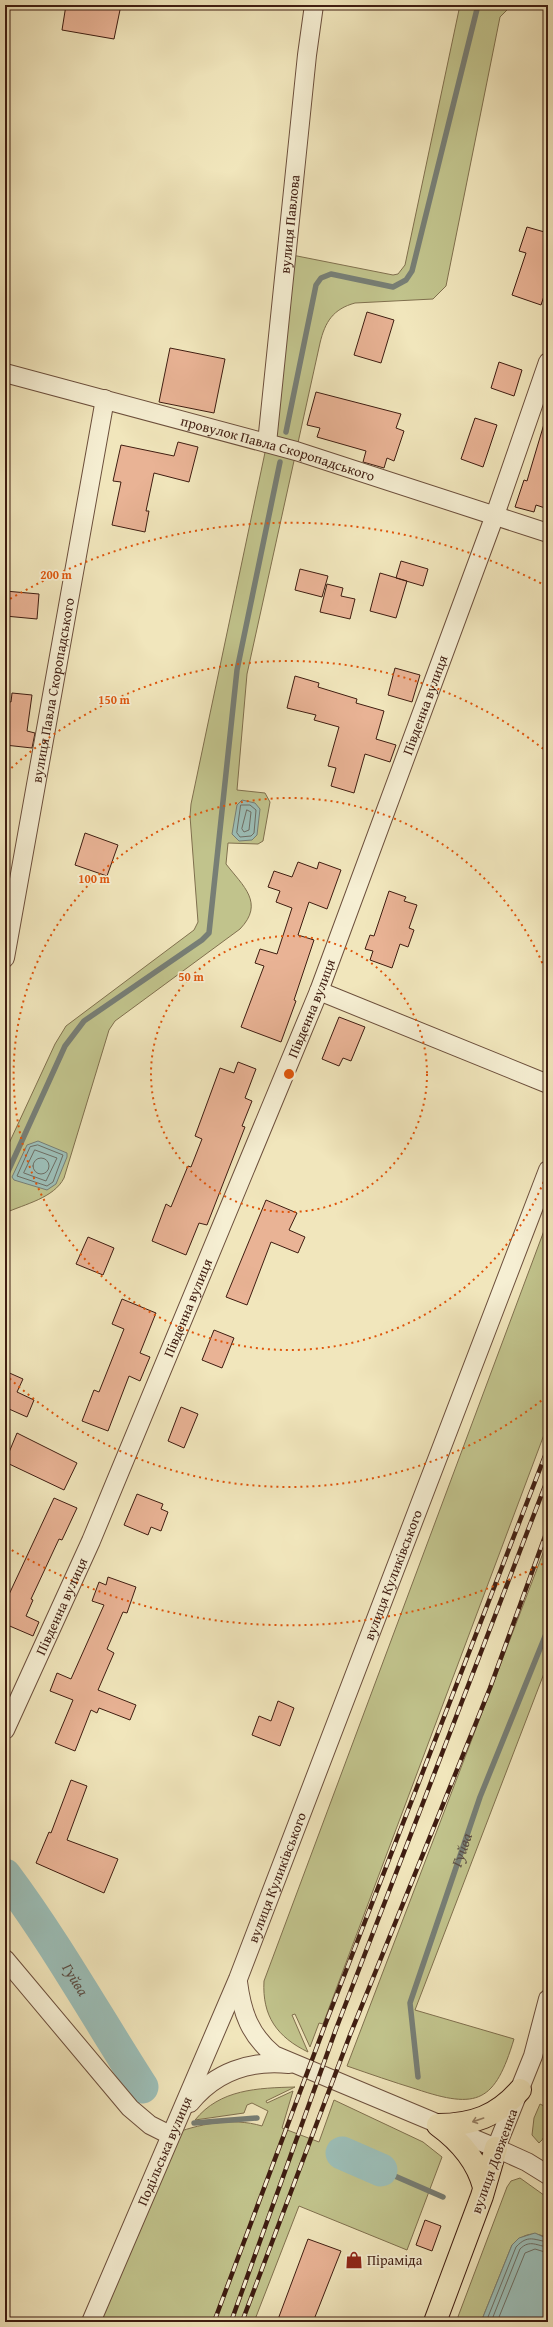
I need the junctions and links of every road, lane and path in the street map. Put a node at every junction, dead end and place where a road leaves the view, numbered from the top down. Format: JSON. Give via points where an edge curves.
{"nodes":[{"id":1,"x":314,"y":5,"type":"edge"},
{"id":2,"x":548,"y":362,"type":"edge"},
{"id":3,"x":5,"y":373,"type":"edge"},
{"id":4,"x":105,"y":399,"type":"junction"},
{"id":5,"x":267,"y":443,"type":"junction"},
{"id":6,"x":495,"y":515,"type":"junction"},
{"id":7,"x":548,"y":533,"type":"edge"},
{"id":8,"x":5,"y":958,"type":"edge"},
{"id":9,"x":319,"y":991,"type":"junction"},
{"id":10,"x":548,"y":1084,"type":"edge"},
{"id":11,"x":548,"y":1170,"type":"edge"},
{"id":12,"x":5,"y":1730,"type":"edge"},
{"id":13,"x":5,"y":1959,"type":"edge"},
{"id":14,"x":238,"y":1980,"type":"junction"},
{"id":15,"x":548,"y":1999,"type":"edge"},
{"id":16,"x":291,"y":2064,"type":"junction"},
{"id":17,"x":520,"y":2090,"type":"junction"},
{"id":18,"x":178,"y":2118,"type":"junction"},
{"id":19,"x":438,"y":2125,"type":"junction"},
{"id":20,"x":170,"y":2135,"type":"junction"},
{"id":21,"x":496,"y":2148,"type":"junction"},
{"id":22,"x":548,"y":2175,"type":"edge"},
{"id":23,"x":484,"y":2187,"type":"junction"},
{"id":24,"x":91,"y":2322,"type":"edge"},
{"id":25,"x":435,"y":2322,"type":"edge"}],
"edges":[{"from":1,"to":5,"type":"street","name":"вулиця Павлова"},
{"from":2,"to":6,"type":"street","name":"Південна вулиця"},
{"from":3,"to":4,"type":"street","name":"провулок Павла Скоропадського"},
{"from":4,"to":5,"type":"street","name":"провулок Павла Скоропадського"},
{"from":4,"to":8,"type":"street","name":"вулиця Павла Скоропадського"},
{"from":5,"to":6,"type":"street","name":"провулок Павла Скоропадського"},
{"from":6,"to":7,"type":"street","name":"провулок Павла Скоропадського"},
{"from":6,"to":9,"type":"street","name":"Південна вулиця"},
{"from":9,"to":10,"type":"street"},
{"from":9,"to":12,"type":"street","name":"Південна вулиця","via":[[91,1541]]},
{"from":11,"to":14,"type":"street","name":"вулиця Куликівського"},
{"from":13,"to":20,"type":"street","via":[[130,2108],[145,2121]]},
{"from":14,"to":16,"type":"street","via":[[241,2004],[250,2029],[264,2047]]},
{"from":14,"to":18,"type":"street","name":"Подільська вулиця"},
{"from":15,"to":17,"type":"street","name":"вулиця Довженка","via":[[533,2056]]},
{"from":16,"to":18,"type":"street","via":[[253,2064],[223,2074],[207,2085]]},
{"from":16,"to":19,"type":"street"},
{"from":17,"to":19,"type":"main road","one_way":true,"via":[[506,2105],[489,2116],[458,2125]]},
{"from":17,"to":21,"type":"street","name":"вулиця Довженка"},
{"from":18,"to":20,"type":"street","name":"Подільська вулиця"},
{"from":19,"to":21,"type":"street"},
{"from":19,"to":23,"type":"main road","via":[[463,2146],[480,2173]]},
{"from":20,"to":24,"type":"street","name":"Подільська вулиця"},
{"from":21,"to":22,"type":"street"},
{"from":21,"to":23,"type":"main road","name":"вулиця Довженка"},
{"from":23,"to":25,"type":"main road","name":"вулиця Довженка"}]}
